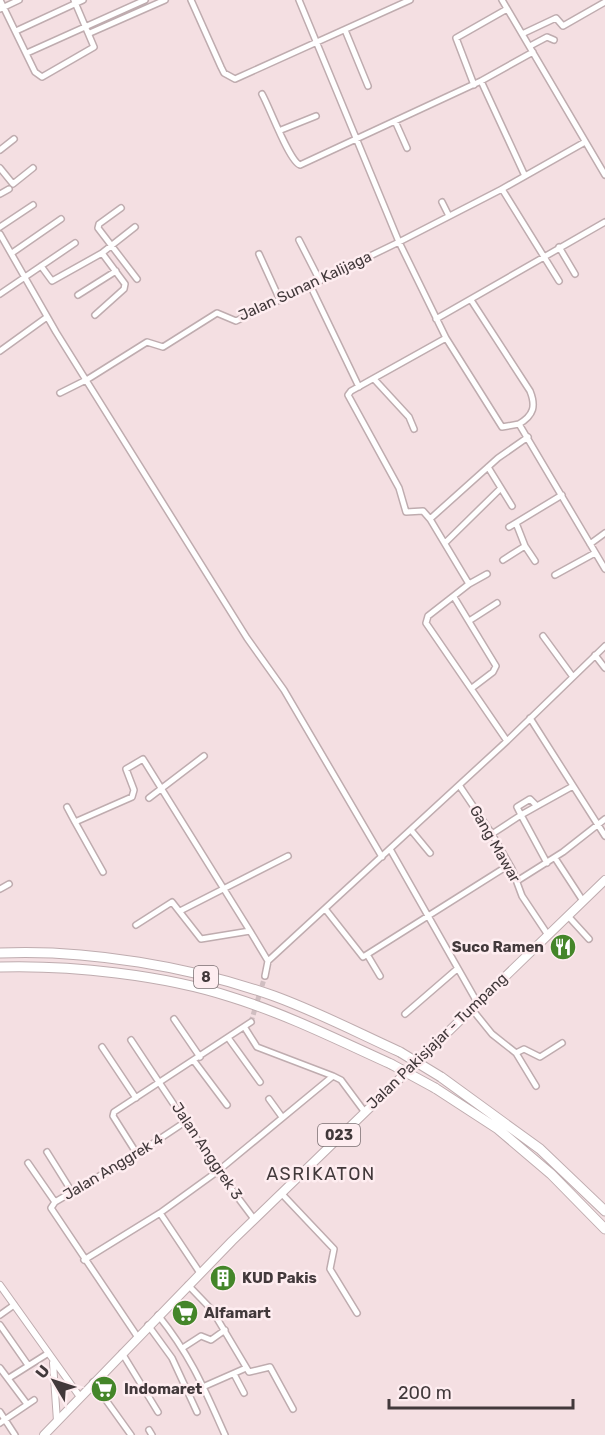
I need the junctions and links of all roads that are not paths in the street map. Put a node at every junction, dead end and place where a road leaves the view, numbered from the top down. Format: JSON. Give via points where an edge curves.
{"nodes":[{"id":1,"x":0,"y":0,"type":"edge"},
{"id":2,"x":19,"y":0,"type":"edge"},
{"id":3,"x":83,"y":0,"type":"edge"},
{"id":4,"x":145,"y":0,"type":"edge"},
{"id":5,"x":165,"y":0,"type":"edge"},
{"id":6,"x":191,"y":0,"type":"edge"},
{"id":7,"x":299,"y":0,"type":"edge"},
{"id":8,"x":410,"y":0,"type":"edge"},
{"id":9,"x":502,"y":0,"type":"edge"},
{"id":10,"x":75,"y":2,"type":"edge"},
{"id":11,"x":605,"y":2,"type":"edge"},
{"id":12,"x":2,"y":8,"type":"edge"},
{"id":13,"x":507,"y":9,"type":"junction"},
{"id":14,"x":86,"y":25,"type":"junction"},
{"id":15,"x":345,"y":30,"type":"junction"},
{"id":16,"x":16,"y":32,"type":"junction"},
{"id":17,"x":90,"y":33,"type":"junction"},
{"id":18,"x":522,"y":34,"type":"junction"},
{"id":19,"x":554,"y":40,"type":"dead end"},
{"id":20,"x":317,"y":43,"type":"junction"},
{"id":21,"x":532,"y":49,"type":"junction"},
{"id":22,"x":27,"y":53,"type":"junction"},
{"id":23,"x":481,"y":81,"type":"junction"},
{"id":24,"x":474,"y":85,"type":"junction"},
{"id":25,"x":368,"y":86,"type":"dead end"},
{"id":26,"x":262,"y":94,"type":"dead end"},
{"id":27,"x":316,"y":116,"type":"dead end"},
{"id":28,"x":395,"y":121,"type":"junction"},
{"id":29,"x":281,"y":130,"type":"junction"},
{"id":30,"x":14,"y":139,"type":"dead end"},
{"id":31,"x":356,"y":140,"type":"junction"},
{"id":32,"x":585,"y":142,"type":"junction"},
{"id":33,"x":407,"y":147,"type":"dead end"},
{"id":34,"x":0,"y":150,"type":"edge"},
{"id":35,"x":0,"y":168,"type":"edge"},
{"id":36,"x":33,"y":168,"type":"dead end"},
{"id":37,"x":605,"y":175,"type":"edge"},
{"id":38,"x":525,"y":176,"type":"junction"},
{"id":39,"x":9,"y":189,"type":"dead end"},
{"id":40,"x":502,"y":189,"type":"junction"},
{"id":41,"x":0,"y":194,"type":"edge"},
{"id":42,"x":442,"y":202,"type":"dead end"},
{"id":43,"x":33,"y":205,"type":"dead end"},
{"id":44,"x":121,"y":208,"type":"dead end"},
{"id":45,"x":449,"y":216,"type":"junction"},
{"id":46,"x":61,"y":219,"type":"dead end"},
{"id":47,"x":605,"y":222,"type":"edge"},
{"id":48,"x":0,"y":227,"type":"edge"},
{"id":49,"x":135,"y":228,"type":"dead end"},
{"id":50,"x":1,"y":237,"type":"edge"},
{"id":51,"x":299,"y":240,"type":"dead end"},
{"id":52,"x":399,"y":242,"type":"junction"},
{"id":53,"x":75,"y":243,"type":"dead end"},
{"id":54,"x":110,"y":246,"type":"junction"},
{"id":55,"x":559,"y":247,"type":"junction"},
{"id":56,"x":12,"y":253,"type":"junction"},
{"id":57,"x":102,"y":253,"type":"junction"},
{"id":58,"x":259,"y":254,"type":"dead end"},
{"id":59,"x":543,"y":256,"type":"junction"},
{"id":60,"x":41,"y":266,"type":"junction"},
{"id":61,"x":116,"y":271,"type":"junction"},
{"id":62,"x":575,"y":274,"type":"dead end"},
{"id":63,"x":26,"y":276,"type":"junction"},
{"id":64,"x":136,"y":279,"type":"dead end"},
{"id":65,"x":320,"y":280,"type":"junction"},
{"id":66,"x":559,"y":281,"type":"dead end"},
{"id":67,"x":310,"y":285,"type":"junction"},
{"id":68,"x":0,"y":294,"type":"edge"},
{"id":69,"x":78,"y":295,"type":"dead end"},
{"id":70,"x":280,"y":300,"type":"junction"},
{"id":71,"x":471,"y":300,"type":"junction"},
{"id":72,"x":94,"y":315,"type":"dead end"},
{"id":73,"x":47,"y":317,"type":"junction"},
{"id":74,"x":436,"y":319,"type":"junction"},
{"id":75,"x":446,"y":338,"type":"junction"},
{"id":76,"x":0,"y":351,"type":"edge"},
{"id":77,"x":88,"y":379,"type":"junction"},
{"id":78,"x":374,"y":379,"type":"junction"},
{"id":79,"x":359,"y":387,"type":"junction"},
{"id":80,"x":60,"y":393,"type":"dead end"},
{"id":81,"x":519,"y":424,"type":"junction"},
{"id":82,"x":414,"y":429,"type":"dead end"},
{"id":83,"x":528,"y":437,"type":"junction"},
{"id":84,"x":488,"y":467,"type":"junction"},
{"id":85,"x":501,"y":488,"type":"junction"},
{"id":86,"x":562,"y":495,"type":"junction"},
{"id":87,"x":512,"y":506,"type":"dead end"},
{"id":88,"x":430,"y":519,"type":"junction"},
{"id":89,"x":516,"y":523,"type":"junction"},
{"id":90,"x":509,"y":528,"type":"dead end"},
{"id":91,"x":605,"y":533,"type":"edge"},
{"id":92,"x":445,"y":543,"type":"junction"},
{"id":93,"x":590,"y":544,"type":"junction"},
{"id":94,"x":525,"y":546,"type":"junction"},
{"id":95,"x":595,"y":553,"type":"junction"},
{"id":96,"x":503,"y":560,"type":"dead end"},
{"id":97,"x":535,"y":561,"type":"dead end"},
{"id":98,"x":605,"y":569,"type":"edge"},
{"id":99,"x":487,"y":574,"type":"dead end"},
{"id":100,"x":555,"y":575,"type":"dead end"},
{"id":101,"x":469,"y":584,"type":"junction"},
{"id":102,"x":454,"y":597,"type":"junction"},
{"id":103,"x":497,"y":603,"type":"dead end"},
{"id":104,"x":469,"y":621,"type":"junction"},
{"id":105,"x":543,"y":636,"type":"dead end"},
{"id":106,"x":605,"y":646,"type":"edge"},
{"id":107,"x":595,"y":656,"type":"junction"},
{"id":108,"x":605,"y":668,"type":"edge"},
{"id":109,"x":573,"y":677,"type":"junction"},
{"id":110,"x":472,"y":688,"type":"junction"},
{"id":111,"x":530,"y":718,"type":"junction"},
{"id":112,"x":507,"y":741,"type":"junction"},
{"id":113,"x":204,"y":756,"type":"dead end"},
{"id":114,"x":459,"y":785,"type":"junction"},
{"id":115,"x":573,"y":786,"type":"junction"},
{"id":116,"x":163,"y":790,"type":"junction"},
{"id":117,"x":149,"y":798,"type":"dead end"},
{"id":118,"x":537,"y":806,"type":"junction"},
{"id":119,"x":67,"y":807,"type":"dead end"},
{"id":120,"x":521,"y":815,"type":"junction"},
{"id":121,"x":605,"y":819,"type":"edge"},
{"id":122,"x":75,"y":822,"type":"junction"},
{"id":123,"x":598,"y":825,"type":"junction"},
{"id":124,"x":411,"y":830,"type":"junction"},
{"id":125,"x":492,"y":834,"type":"junction"},
{"id":126,"x":605,"y":837,"type":"edge"},
{"id":127,"x":390,"y":849,"type":"junction"},
{"id":128,"x":430,"y":853,"type":"dead end"},
{"id":129,"x":288,"y":856,"type":"dead end"},
{"id":130,"x":382,"y":857,"type":"junction"},
{"id":131,"x":555,"y":858,"type":"junction"},
{"id":132,"x":547,"y":863,"type":"junction"},
{"id":133,"x":509,"y":865,"type":"junction"},
{"id":134,"x":103,"y":872,"type":"dead end"},
{"id":135,"x":605,"y":880,"type":"edge"},
{"id":136,"x":517,"y":881,"type":"junction"},
{"id":137,"x":9,"y":885,"type":"dead end"},
{"id":138,"x":0,"y":889,"type":"edge"},
{"id":139,"x":224,"y":889,"type":"junction"},
{"id":140,"x":583,"y":901,"type":"junction"},
{"id":141,"x":326,"y":910,"type":"junction"},
{"id":142,"x":180,"y":911,"type":"junction"},
{"id":143,"x":428,"y":915,"type":"junction"},
{"id":144,"x":568,"y":916,"type":"junction"},
{"id":145,"x":136,"y":925,"type":"dead end"},
{"id":146,"x":250,"y":931,"type":"junction"},
{"id":147,"x":548,"y":934,"type":"junction"},
{"id":148,"x":590,"y":939,"type":"dead end"},
{"id":149,"x":0,"y":954,"type":"edge"},
{"id":150,"x":368,"y":956,"type":"junction"},
{"id":151,"x":268,"y":961,"type":"junction"},
{"id":152,"x":0,"y":967,"type":"edge"},
{"id":153,"x":457,"y":969,"type":"junction"},
{"id":154,"x":265,"y":976,"type":"tunnel mouth"},
{"id":155,"x":380,"y":976,"type":"dead end"},
{"id":156,"x":474,"y":1005,"type":"junction"},
{"id":157,"x":405,"y":1014,"type":"dead end"},
{"id":158,"x":174,"y":1019,"type":"dead end"},
{"id":159,"x":251,"y":1022,"type":"tunnel mouth"},
{"id":160,"x":245,"y":1028,"type":"junction"},
{"id":161,"x":229,"y":1039,"type":"junction"},
{"id":162,"x":131,"y":1040,"type":"dead end"},
{"id":163,"x":562,"y":1043,"type":"dead end"},
{"id":164,"x":102,"y":1047,"type":"dead end"},
{"id":165,"x":516,"y":1053,"type":"junction"},
{"id":166,"x":200,"y":1057,"type":"junction"},
{"id":167,"x":194,"y":1061,"type":"junction"},
{"id":168,"x":333,"y":1076,"type":"junction"},
{"id":169,"x":160,"y":1082,"type":"junction"},
{"id":170,"x":260,"y":1082,"type":"dead end"},
{"id":171,"x":536,"y":1086,"type":"dead end"},
{"id":172,"x":136,"y":1098,"type":"junction"},
{"id":173,"x":269,"y":1099,"type":"dead end"},
{"id":174,"x":227,"y":1105,"type":"dead end"},
{"id":175,"x":364,"y":1111,"type":"junction"},
{"id":176,"x":282,"y":1116,"type":"junction"},
{"id":177,"x":185,"y":1122,"type":"junction"},
{"id":178,"x":47,"y":1152,"type":"dead end"},
{"id":179,"x":137,"y":1154,"type":"junction"},
{"id":180,"x":28,"y":1163,"type":"dead end"},
{"id":181,"x":218,"y":1171,"type":"junction"},
{"id":182,"x":72,"y":1192,"type":"junction"},
{"id":183,"x":281,"y":1193,"type":"junction"},
{"id":184,"x":55,"y":1202,"type":"junction"},
{"id":185,"x":605,"y":1211,"type":"edge"},
{"id":186,"x":160,"y":1213,"type":"junction"},
{"id":187,"x":254,"y":1219,"type":"junction"},
{"id":188,"x":605,"y":1229,"type":"edge"},
{"id":189,"x":84,"y":1260,"type":"junction"},
{"id":190,"x":200,"y":1272,"type":"junction"},
{"id":191,"x":0,"y":1285,"type":"edge"},
{"id":192,"x":188,"y":1285,"type":"junction"},
{"id":193,"x":14,"y":1305,"type":"junction"},
{"id":194,"x":357,"y":1313,"type":"dead end"},
{"id":195,"x":0,"y":1315,"type":"edge"},
{"id":196,"x":159,"y":1315,"type":"junction"},
{"id":197,"x":0,"y":1325,"type":"edge"},
{"id":198,"x":148,"y":1325,"type":"junction"},
{"id":199,"x":225,"y":1330,"type":"junction"},
{"id":200,"x":137,"y":1336,"type":"junction"},
{"id":201,"x":184,"y":1347,"type":"junction"},
{"id":202,"x":122,"y":1353,"type":"junction"},
{"id":203,"x":47,"y":1354,"type":"junction"},
{"id":204,"x":52,"y":1362,"type":"junction"},
{"id":205,"x":28,"y":1365,"type":"junction"},
{"id":206,"x":0,"y":1368,"type":"edge"},
{"id":207,"x":246,"y":1368,"type":"junction"},
{"id":208,"x":234,"y":1374,"type":"junction"},
{"id":209,"x":9,"y":1378,"type":"junction"},
{"id":210,"x":93,"y":1382,"type":"junction"},
{"id":211,"x":205,"y":1386,"type":"junction"},
{"id":212,"x":244,"y":1393,"type":"dead end"},
{"id":213,"x":80,"y":1397,"type":"junction"},
{"id":214,"x":33,"y":1400,"type":"dead end"},
{"id":215,"x":27,"y":1404,"type":"junction"},
{"id":216,"x":292,"y":1406,"type":"dead end"},
{"id":217,"x":0,"y":1412,"type":"edge"},
{"id":218,"x":158,"y":1412,"type":"dead end"},
{"id":219,"x":197,"y":1412,"type":"dead end"},
{"id":220,"x":3,"y":1421,"type":"edge"},
{"id":221,"x":57,"y":1421,"type":"junction"},
{"id":222,"x":15,"y":1435,"type":"edge"},
{"id":223,"x":44,"y":1435,"type":"edge"},
{"id":224,"x":131,"y":1435,"type":"edge"},
{"id":225,"x":225,"y":1435,"type":"edge"}],
"edges":[{"from":1,"to":12,"type":"street"},
{"from":2,"to":12,"type":"street"},
{"from":3,"to":10,"type":"street"},
{"from":4,"to":14,"type":"street"},
{"from":5,"to":17,"type":"street"},
{"from":6,"to":20,"type":"street","via":[[221,67],[235,79]]},
{"from":7,"to":20,"type":"street"},
{"from":8,"to":15,"type":"street"},
{"from":9,"to":13,"type":"street"},
{"from":10,"to":14,"type":"street"},
{"from":10,"to":16,"type":"street"},
{"from":11,"to":18,"type":"street","via":[[563,26],[556,18]]},
{"from":12,"to":16,"type":"street"},
{"from":13,"to":18,"type":"street"},
{"from":13,"to":24,"type":"street","via":[[456,38]]},
{"from":14,"to":17,"type":"street"},
{"from":14,"to":22,"type":"street"},
{"from":15,"to":20,"type":"street"},
{"from":15,"to":25,"type":"street"},
{"from":16,"to":22,"type":"street"},
{"from":17,"to":22,"type":"street","via":[[94,44],[90,51],[48,75],[38,76]]},
{"from":18,"to":21,"type":"street"},
{"from":19,"to":21,"type":"street","via":[[547,37]]},
{"from":20,"to":31,"type":"street"},
{"from":21,"to":23,"type":"street"},
{"from":21,"to":32,"type":"street"},
{"from":23,"to":24,"type":"street"},
{"from":23,"to":38,"type":"street"},
{"from":24,"to":28,"type":"street"},
{"from":26,"to":29,"type":"street"},
{"from":27,"to":29,"type":"street"},
{"from":28,"to":31,"type":"street"},
{"from":28,"to":33,"type":"street"},
{"from":29,"to":31,"type":"street","via":[[291,158],[300,165]]},
{"from":30,"to":34,"type":"street"},
{"from":31,"to":52,"type":"street"},
{"from":32,"to":37,"type":"street"},
{"from":32,"to":38,"type":"street","name":"Jalan Sunan Kalijaga"},
{"from":35,"to":36,"type":"street","via":[[13,184]]},
{"from":38,"to":40,"type":"street","name":"Jalan Sunan Kalijaga"},
{"from":39,"to":41,"type":"street"},
{"from":40,"to":45,"type":"street","name":"Jalan Sunan Kalijaga"},
{"from":40,"to":59,"type":"street"},
{"from":42,"to":45,"type":"street"},
{"from":43,"to":48,"type":"street"},
{"from":44,"to":54,"type":"street","via":[[98,226]]},
{"from":45,"to":52,"type":"street","name":"Jalan Sunan Kalijaga"},
{"from":46,"to":56,"type":"street"},
{"from":47,"to":55,"type":"street"},
{"from":49,"to":54,"type":"street"},
{"from":50,"to":56,"type":"street"},
{"from":51,"to":65,"type":"street"},
{"from":52,"to":65,"type":"street","name":"Jalan Sunan Kalijaga"},
{"from":52,"to":74,"type":"street"},
{"from":53,"to":60,"type":"street"},
{"from":54,"to":57,"type":"street"},
{"from":54,"to":64,"type":"street"},
{"from":55,"to":59,"type":"street"},
{"from":55,"to":62,"type":"street"},
{"from":56,"to":63,"type":"street"},
{"from":57,"to":60,"type":"street","via":[[52,281]]},
{"from":57,"to":61,"type":"street"},
{"from":58,"to":70,"type":"street"},
{"from":59,"to":66,"type":"street"},
{"from":59,"to":71,"type":"street"},
{"from":60,"to":63,"type":"street"},
{"from":61,"to":69,"type":"street"},
{"from":61,"to":72,"type":"street","via":[[124,280],[124,289]]},
{"from":63,"to":68,"type":"street"},
{"from":63,"to":73,"type":"street"},
{"from":65,"to":67,"type":"street","name":"Jalan Sunan Kalijaga"},
{"from":67,"to":70,"type":"street","name":"Jalan Sunan Kalijaga"},
{"from":67,"to":79,"type":"street"},
{"from":70,"to":77,"type":"street","name":"Jalan Sunan Kalijaga","via":[[236,321],[217,313],[163,347],[147,342]]},
{"from":71,"to":74,"type":"street"},
{"from":71,"to":81,"type":"street","via":[[535,402],[532,412]]},
{"from":73,"to":76,"type":"street"},
{"from":73,"to":77,"type":"street"},
{"from":74,"to":75,"type":"street"},
{"from":75,"to":78,"type":"street"},
{"from":75,"to":81,"type":"street","via":[[502,427]]},
{"from":77,"to":80,"type":"street"},
{"from":77,"to":130,"type":"street","via":[[247,638],[284,690]]},
{"from":78,"to":79,"type":"street"},
{"from":78,"to":82,"type":"street","via":[[409,417]]},
{"from":79,"to":88,"type":"street","via":[[349,393],[350,402],[399,488],[406,512],[423,511]]},
{"from":81,"to":83,"type":"street"},
{"from":83,"to":84,"type":"street"},
{"from":83,"to":86,"type":"street"},
{"from":84,"to":85,"type":"street"},
{"from":84,"to":88,"type":"street"},
{"from":85,"to":87,"type":"street"},
{"from":85,"to":92,"type":"street"},
{"from":86,"to":89,"type":"street"},
{"from":86,"to":93,"type":"street"},
{"from":88,"to":92,"type":"street"},
{"from":89,"to":90,"type":"street"},
{"from":89,"to":94,"type":"street"},
{"from":91,"to":93,"type":"street"},
{"from":92,"to":101,"type":"street"},
{"from":93,"to":95,"type":"street"},
{"from":94,"to":96,"type":"street"},
{"from":94,"to":97,"type":"street"},
{"from":95,"to":98,"type":"street"},
{"from":95,"to":100,"type":"street"},
{"from":99,"to":101,"type":"street"},
{"from":101,"to":102,"type":"street"},
{"from":102,"to":104,"type":"street"},
{"from":102,"to":110,"type":"street","via":[[428,616],[426,623]]},
{"from":103,"to":104,"type":"street"},
{"from":104,"to":110,"type":"street","via":[[496,666]]},
{"from":105,"to":109,"type":"street"},
{"from":106,"to":107,"type":"street"},
{"from":107,"to":108,"type":"street"},
{"from":107,"to":109,"type":"street"},
{"from":109,"to":111,"type":"street"},
{"from":110,"to":112,"type":"street"},
{"from":111,"to":112,"type":"street"},
{"from":111,"to":115,"type":"street"},
{"from":112,"to":114,"type":"street"},
{"from":113,"to":116,"type":"street"},
{"from":114,"to":124,"type":"street"},
{"from":114,"to":125,"type":"street","name":"Gang Mawar"},
{"from":115,"to":118,"type":"street"},
{"from":115,"to":123,"type":"street"},
{"from":116,"to":117,"type":"street"},
{"from":116,"to":122,"type":"street","via":[[145,761],[139,760],[126,769],[134,790],[132,797]]},
{"from":116,"to":139,"type":"street"},
{"from":118,"to":120,"type":"street"},
{"from":118,"to":120,"type":"street","via":[[530,799],[517,807]]},
{"from":119,"to":122,"type":"street"},
{"from":120,"to":125,"type":"street"},
{"from":120,"to":132,"type":"street"},
{"from":121,"to":123,"type":"street"},
{"from":122,"to":134,"type":"street"},
{"from":123,"to":126,"type":"street"},
{"from":123,"to":131,"type":"street"},
{"from":124,"to":127,"type":"street"},
{"from":124,"to":128,"type":"street"},
{"from":125,"to":133,"type":"street","name":"Gang Mawar"},
{"from":127,"to":130,"type":"street"},
{"from":127,"to":143,"type":"street"},
{"from":129,"to":139,"type":"street"},
{"from":130,"to":141,"type":"street"},
{"from":131,"to":132,"type":"street"},
{"from":131,"to":140,"type":"street"},
{"from":132,"to":136,"type":"street"},
{"from":133,"to":136,"type":"street","name":"Gang Mawar"},
{"from":133,"to":143,"type":"street"},
{"from":135,"to":140,"type":"main road","name":"Jalan Pakisjajar - Tumpang","number":"023"},
{"from":136,"to":147,"type":"street","name":"Gang Mawar","via":[[522,896]]},
{"from":137,"to":138,"type":"street"},
{"from":139,"to":142,"type":"street"},
{"from":139,"to":146,"type":"street"},
{"from":140,"to":144,"type":"main road","name":"Jalan Pakisjajar - Tumpang","number":"023"},
{"from":141,"to":150,"type":"street","via":[[358,955]]},
{"from":141,"to":151,"type":"street"},
{"from":142,"to":145,"type":"street","via":[[172,902],[168,903]]},
{"from":142,"to":146,"type":"street","via":[[201,939]]},
{"from":143,"to":150,"type":"street"},
{"from":143,"to":153,"type":"street"},
{"from":144,"to":147,"type":"main road","name":"Jalan Pakisjajar - Tumpang","number":"023"},
{"from":144,"to":148,"type":"street"},
{"from":146,"to":151,"type":"street"},
{"from":147,"to":156,"type":"main road","name":"Jalan Pakisjajar - Tumpang","number":"023"},
{"from":149,"to":185,"type":"highway","number":"8","bridge":true,"via":[[84,957],[154,966],[214,978],[273,996],[400,1052],[441,1077],[540,1149]]},
{"from":150,"to":155,"type":"street"},
{"from":151,"to":154,"type":"street"},
{"from":152,"to":188,"type":"highway","number":"8","bridge":true,"via":[[81,970],[198,988],[275,1012],[391,1064],[498,1129],[551,1174]]},
{"from":153,"to":156,"type":"street"},
{"from":153,"to":157,"type":"street"},
{"from":156,"to":165,"type":"street","via":[[497,1039]]},
{"from":156,"to":175,"type":"main road","name":"Jalan Pakisjajar - Tumpang","number":"023"},
{"from":158,"to":166,"type":"street"},
{"from":159,"to":160,"type":"street"},
{"from":160,"to":161,"type":"street"},
{"from":160,"to":168,"type":"street","via":[[257,1047]]},
{"from":161,"to":166,"type":"street"},
{"from":161,"to":170,"type":"street"},
{"from":162,"to":169,"type":"street","name":"Jalan Anggrek 3"},
{"from":163,"to":165,"type":"street","via":[[540,1057],[524,1049]]},
{"from":164,"to":172,"type":"street"},
{"from":165,"to":171,"type":"street"},
{"from":166,"to":167,"type":"street"},
{"from":167,"to":169,"type":"street"},
{"from":167,"to":174,"type":"street"},
{"from":168,"to":175,"type":"street","via":[[341,1080]]},
{"from":168,"to":176,"type":"street"},
{"from":169,"to":172,"type":"street"},
{"from":169,"to":177,"type":"street","name":"Jalan Anggrek 3"},
{"from":172,"to":179,"type":"street","via":[[112,1114]]},
{"from":173,"to":176,"type":"street"},
{"from":175,"to":183,"type":"main road","name":"Jalan Pakisjajar - Tumpang","number":"023"},
{"from":176,"to":181,"type":"street"},
{"from":177,"to":179,"type":"street","name":"Jalan Anggrek 4"},
{"from":177,"to":181,"type":"street","name":"Jalan Anggrek 3"},
{"from":178,"to":182,"type":"street"},
{"from":179,"to":182,"type":"street","name":"Jalan Anggrek 4"},
{"from":180,"to":184,"type":"street"},
{"from":181,"to":186,"type":"street"},
{"from":181,"to":187,"type":"street","name":"Jalan Anggrek 3"},
{"from":182,"to":184,"type":"street","name":"Jalan Anggrek 4"},
{"from":183,"to":187,"type":"main road","name":"Jalan Pakisjajar - Tumpang","number":"023"},
{"from":183,"to":194,"type":"street","via":[[334,1249],[330,1269]]},
{"from":184,"to":189,"type":"street","name":"Jalan Anggrek 4","via":[[51,1211]]},
{"from":186,"to":189,"type":"street"},
{"from":186,"to":190,"type":"street"},
{"from":187,"to":190,"type":"main road","name":"Jalan Pakisjajar - Tumpang","number":"023"},
{"from":189,"to":200,"type":"street","name":"Jalan Anggrek 4"},
{"from":190,"to":192,"type":"main road","name":"Jalan Pakisjajar - Tumpang","number":"023"},
{"from":191,"to":193,"type":"street"},
{"from":192,"to":196,"type":"main road","name":"Jalan Pakisjajar - Tumpang","number":"023"},
{"from":192,"to":199,"type":"street"},
{"from":193,"to":195,"type":"street"},
{"from":193,"to":203,"type":"street"},
{"from":196,"to":198,"type":"main road","name":"Jalan Pakisjajar - Tumpang","number":"023"},
{"from":196,"to":201,"type":"street"},
{"from":197,"to":205,"type":"street"},
{"from":198,"to":200,"type":"main road","name":"Jalan Pakisjajar - Tumpang","number":"023"},
{"from":198,"to":219,"type":"street","via":[[172,1358]]},
{"from":199,"to":201,"type":"street","via":[[211,1340],[201,1336]]},
{"from":199,"to":207,"type":"street"},
{"from":200,"to":202,"type":"main road","name":"Jalan Pakisjajar - Tumpang","number":"023"},
{"from":201,"to":211,"type":"street"},
{"from":202,"to":210,"type":"main road","name":"Jalan Pakisjajar - Tumpang","number":"023"},
{"from":202,"to":218,"type":"street"},
{"from":203,"to":204,"type":"street"},
{"from":203,"to":205,"type":"street"},
{"from":204,"to":213,"type":"street"},
{"from":204,"to":221,"type":"street"},
{"from":205,"to":209,"type":"street"},
{"from":206,"to":209,"type":"street"},
{"from":207,"to":208,"type":"street"},
{"from":207,"to":216,"type":"street","via":[[250,1373],[270,1366]]},
{"from":208,"to":211,"type":"street"},
{"from":208,"to":212,"type":"street"},
{"from":209,"to":215,"type":"street"},
{"from":210,"to":213,"type":"main road","name":"Jalan Pakisjajar - Tumpang","number":"023"},
{"from":210,"to":224,"type":"street"},
{"from":211,"to":225,"type":"street"},
{"from":213,"to":221,"type":"main road","name":"Jalan Pakisjajar - Tumpang","number":"023"},
{"from":214,"to":215,"type":"street"},
{"from":215,"to":220,"type":"street"},
{"from":217,"to":220,"type":"street"},
{"from":220,"to":222,"type":"street"},
{"from":221,"to":223,"type":"main road","name":"Jalan Pakisjajar - Tumpang","number":"023"}]}
